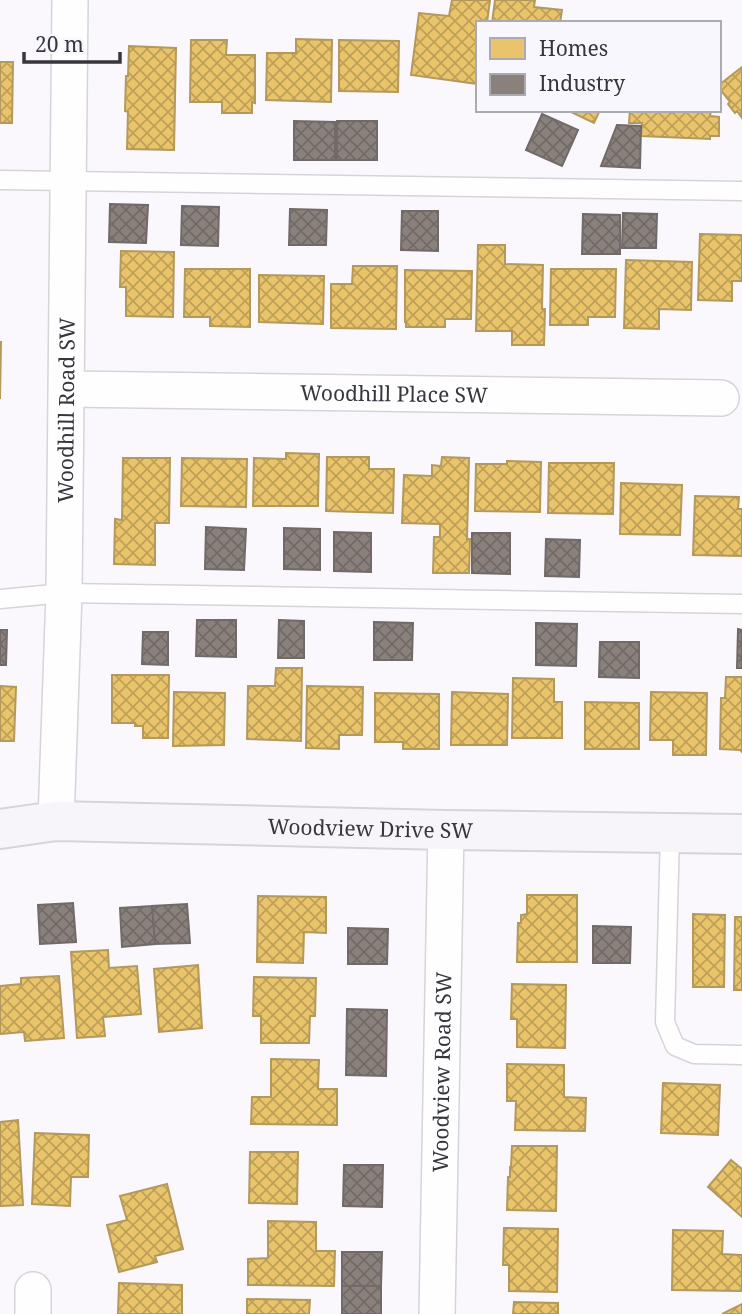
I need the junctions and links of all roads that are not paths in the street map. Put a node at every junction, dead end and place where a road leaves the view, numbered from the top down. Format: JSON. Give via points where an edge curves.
{"nodes":[{"id":1,"x":70,"y":0,"type":"edge"},
{"id":2,"x":0,"y":180,"type":"edge"},
{"id":3,"x":68,"y":180,"type":"junction"},
{"id":4,"x":742,"y":191,"type":"edge"},
{"id":5,"x":67,"y":389,"type":"junction"},
{"id":6,"x":721,"y":398,"type":"dead end"},
{"id":7,"x":64,"y":593,"type":"junction"},
{"id":8,"x":0,"y":599,"type":"edge"},
{"id":9,"x":742,"y":604,"type":"edge"},
{"id":10,"x":56,"y":821,"type":"junction"},
{"id":11,"x":0,"y":828,"type":"edge"},
{"id":12,"x":446,"y":830,"type":"junction"},
{"id":13,"x":670,"y":833,"type":"junction"},
{"id":14,"x":742,"y":834,"type":"edge"},
{"id":15,"x":742,"y":1055,"type":"edge"},
{"id":16,"x":437,"y":1314,"type":"edge"}],
"edges":[{"from":1,"to":3,"type":"street","name":"Woodhill Road SW"},
{"from":2,"to":3,"type":"lane"},
{"from":3,"to":4,"type":"lane"},
{"from":3,"to":5,"type":"street","name":"Woodhill Road SW"},
{"from":5,"to":6,"type":"street","name":"Woodhill Place SW"},
{"from":5,"to":7,"type":"street","name":"Woodhill Road SW"},
{"from":7,"to":8,"type":"lane"},
{"from":7,"to":9,"type":"lane"},
{"from":7,"to":10,"type":"street","name":"Woodhill Road SW"},
{"from":10,"to":11,"type":"street","name":"Woodview Drive SW"},
{"from":10,"to":12,"type":"street","name":"Woodview Drive SW"},
{"from":12,"to":13,"type":"street","name":"Woodview Drive SW"},
{"from":12,"to":16,"type":"street","name":"Woodview Road SW"},
{"from":13,"to":14,"type":"street","name":"Woodview Drive SW"},
{"from":13,"to":15,"type":"lane","via":[[666,1022],[675,1046],[694,1054]]}]}
